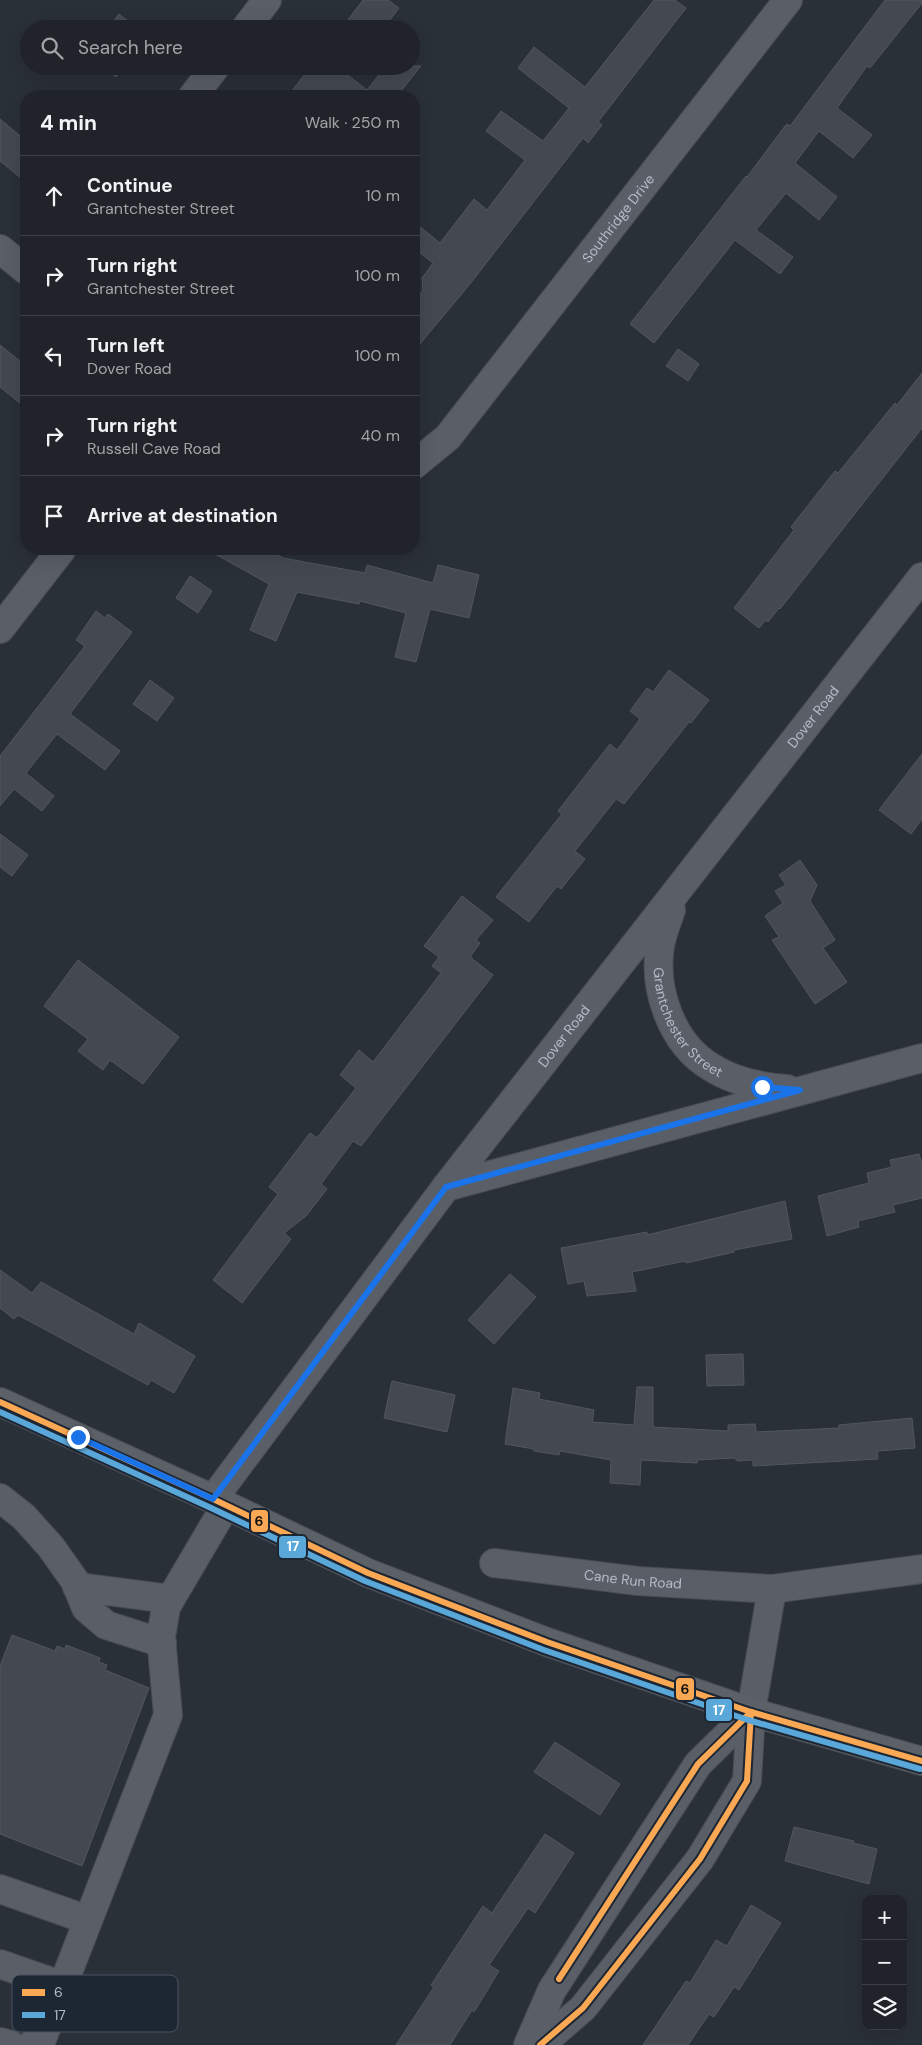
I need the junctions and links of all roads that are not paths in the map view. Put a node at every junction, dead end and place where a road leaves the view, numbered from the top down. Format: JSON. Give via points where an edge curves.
{"nodes":[{"id":1,"x":267,"y":0,"type":"edge"},
{"id":2,"x":788,"y":0,"type":"edge"},
{"id":3,"x":252,"y":20,"type":"edge"},
{"id":4,"x":209,"y":75,"type":"edge"},
{"id":5,"x":198,"y":90,"type":"edge"},
{"id":6,"x":0,"y":249,"type":"edge"},
{"id":7,"x":20,"y":265,"type":"edge"},
{"id":8,"x":420,"y":460,"type":"edge"},
{"id":9,"x":57,"y":555,"type":"edge"},
{"id":10,"x":922,"y":577,"type":"edge"},
{"id":11,"x":0,"y":629,"type":"edge"},
{"id":12,"x":679,"y":890,"type":"junction"},
{"id":13,"x":922,"y":1058,"type":"edge"},
{"id":14,"x":800,"y":1090,"type":"junction"},
{"id":15,"x":446,"y":1187,"type":"junction"},
{"id":16,"x":0,"y":1402,"type":"edge"},
{"id":17,"x":0,"y":1498,"type":"edge"},
{"id":18,"x":220,"y":1502,"type":"junction"},
{"id":19,"x":494,"y":1563,"type":"dead end"},
{"id":20,"x":922,"y":1569,"type":"edge"},
{"id":21,"x":78,"y":1587,"type":"junction"},
{"id":22,"x":772,"y":1589,"type":"junction"},
{"id":23,"x":170,"y":1599,"type":"junction"},
{"id":24,"x":162,"y":1643,"type":"junction"},
{"id":25,"x":751,"y":1712,"type":"junction"},
{"id":26,"x":922,"y":1761,"type":"edge"},
{"id":27,"x":0,"y":1889,"type":"edge"},
{"id":28,"x":88,"y":1920,"type":"junction"},
{"id":29,"x":0,"y":1964,"type":"edge"},
{"id":30,"x":32,"y":1975,"type":"edge"},
{"id":31,"x":67,"y":1975,"type":"edge"},
{"id":32,"x":45,"y":2032,"type":"edge"},
{"id":33,"x":0,"y":2042,"type":"edge"},
{"id":34,"x":11,"y":2045,"type":"edge"},
{"id":35,"x":31,"y":2045,"type":"edge"},
{"id":36,"x":528,"y":2045,"type":"edge"},
{"id":37,"x":540,"y":2045,"type":"edge"}],
"edges":[{"from":1,"to":3,"type":"street"},
{"from":2,"to":8,"type":"street","name":"Southridge Drive","via":[[448,437]]},
{"from":4,"to":5,"type":"street"},
{"from":6,"to":7,"type":"street"},
{"from":9,"to":11,"type":"street"},
{"from":10,"to":12,"type":"street","name":"Dover Road"},
{"from":12,"to":14,"type":"street","name":"Grantchester Street","via":[[660,946],[658,968],[670,1021],[687,1047],[710,1067],[762,1087]]},
{"from":12,"to":15,"type":"street","name":"Dover Road"},
{"from":13,"to":14,"type":"street","name":"Grantchester Street"},
{"from":14,"to":15,"type":"street","name":"Grantchester Street"},
{"from":15,"to":18,"type":"street","name":"Dover Road"},
{"from":16,"to":18,"type":"main road"},
{"from":17,"to":21,"type":"street","via":[[24,1517],[52,1547]]},
{"from":18,"to":23,"type":"street","name":"Dover Road"},
{"from":18,"to":25,"type":"main road","via":[[377,1576],[547,1642]]},
{"from":19,"to":22,"type":"street","name":"Cane Run Road","via":[[638,1581]]},
{"from":20,"to":22,"type":"street","name":"Cane Run Road"},
{"from":21,"to":23,"type":"street"},
{"from":21,"to":24,"type":"street","via":[[86,1608],[106,1625]]},
{"from":22,"to":25,"type":"street"},
{"from":23,"to":24,"type":"street","name":"Dover Road","via":[[166,1607]]},
{"from":24,"to":28,"type":"street","name":"Dover Road","via":[[168,1715]]},
{"from":25,"to":26,"type":"main road"},
{"from":25,"to":36,"type":"street","via":[[698,1764],[552,1990]]},
{"from":25,"to":37,"type":"street","via":[[747,1781],[700,1859],[583,2008]]},
{"from":27,"to":28,"type":"street"},
{"from":28,"to":31,"type":"street","name":"Dover Road"},
{"from":29,"to":30,"type":"street"},
{"from":32,"to":35,"type":"street","name":"Dover Road","via":[[42,2039]]},
{"from":33,"to":34,"type":"street"}]}
